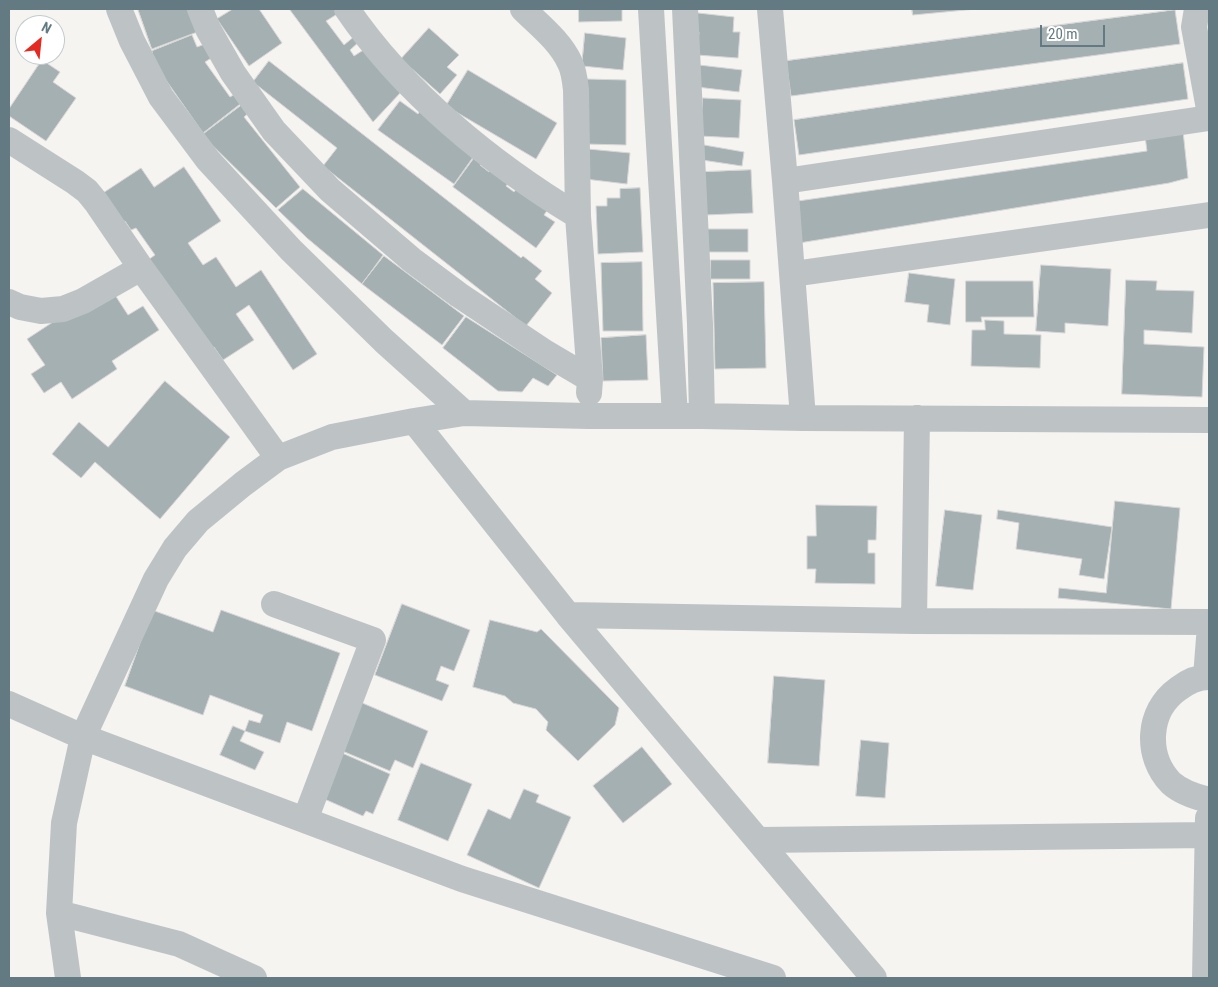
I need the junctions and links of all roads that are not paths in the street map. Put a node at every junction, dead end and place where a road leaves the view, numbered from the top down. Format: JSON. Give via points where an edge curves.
{"nodes":[{"id":1,"x":119,"y":9,"type":"edge"},
{"id":2,"x":200,"y":9,"type":"edge"},
{"id":3,"x":347,"y":9,"type":"edge"},
{"id":4,"x":523,"y":9,"type":"edge"},
{"id":5,"x":651,"y":9,"type":"edge"},
{"id":6,"x":685,"y":9,"type":"edge"},
{"id":7,"x":770,"y":9,"type":"edge"},
{"id":8,"x":1200,"y":22,"type":"edge"},
{"id":9,"x":1209,"y":109,"type":"edge"},
{"id":10,"x":1209,"y":118,"type":"edge"},
{"id":11,"x":9,"y":140,"type":"edge"},
{"id":12,"x":785,"y":181,"type":"junction"},
{"id":13,"x":1209,"y":215,"type":"edge"},
{"id":14,"x":578,"y":216,"type":"junction"},
{"id":15,"x":141,"y":268,"type":"junction"},
{"id":16,"x":793,"y":274,"type":"junction"},
{"id":17,"x":9,"y":302,"type":"edge"},
{"id":18,"x":590,"y":379,"type":"junction"},
{"id":19,"x":464,"y":413,"type":"junction"},
{"id":20,"x":588,"y":416,"type":"junction"},
{"id":21,"x":675,"y":416,"type":"junction"},
{"id":22,"x":702,"y":416,"type":"junction"},
{"id":23,"x":803,"y":418,"type":"junction"},
{"id":24,"x":917,"y":418,"type":"junction"},
{"id":25,"x":1209,"y":420,"type":"edge"},
{"id":26,"x":414,"y":421,"type":"junction"},
{"id":27,"x":278,"y":458,"type":"junction"},
{"id":28,"x":274,"y":604,"type":"dead end"},
{"id":29,"x":568,"y":615,"type":"junction"},
{"id":30,"x":914,"y":621,"type":"junction"},
{"id":31,"x":1209,"y":622,"type":"edge"},
{"id":32,"x":1209,"y":638,"type":"edge"},
{"id":33,"x":1208,"y":677,"type":"edge"},
{"id":34,"x":9,"y":704,"type":"edge"},
{"id":35,"x":82,"y":737,"type":"junction"},
{"id":36,"x":1209,"y":800,"type":"edge"},
{"id":37,"x":305,"y":820,"type":"junction"},
{"id":38,"x":1208,"y":835,"type":"edge"},
{"id":39,"x":758,"y":840,"type":"junction"},
{"id":40,"x":59,"y":913,"type":"junction"},
{"id":41,"x":68,"y":978,"type":"edge"},
{"id":42,"x":254,"y":978,"type":"edge"},
{"id":43,"x":773,"y":978,"type":"edge"},
{"id":44,"x":874,"y":978,"type":"edge"},
{"id":45,"x":1205,"y":978,"type":"edge"}],
"edges":[{"from":1,"to":19,"type":"street","via":[[161,97],[208,160],[297,256]]},
{"from":2,"to":18,"type":"street","via":[[233,73],[274,131],[330,190],[412,260],[459,295]]},
{"from":3,"to":14,"type":"street","via":[[383,56],[431,106],[512,172]]},
{"from":4,"to":14,"type":"street","via":[[556,42],[571,64],[576,90]]},
{"from":5,"to":21,"type":"street"},
{"from":6,"to":22,"type":"street"},
{"from":7,"to":12,"type":"street"},
{"from":8,"to":9,"type":"street"},
{"from":10,"to":12,"type":"street"},
{"from":11,"to":15,"type":"street","via":[[87,191]]},
{"from":12,"to":16,"type":"street"},
{"from":13,"to":16,"type":"street"},
{"from":14,"to":18,"type":"street"},
{"from":15,"to":17,"type":"street","via":[[63,309],[41,311]]},
{"from":15,"to":27,"type":"street"},
{"from":16,"to":23,"type":"street"},
{"from":18,"to":20,"type":"street"},
{"from":19,"to":20,"type":"street"},
{"from":19,"to":26,"type":"street"},
{"from":20,"to":21,"type":"street"},
{"from":21,"to":22,"type":"street"},
{"from":22,"to":23,"type":"street"},
{"from":23,"to":24,"type":"street"},
{"from":24,"to":25,"type":"street"},
{"from":24,"to":30,"type":"street"},
{"from":26,"to":27,"type":"street","via":[[332,438]]},
{"from":26,"to":29,"type":"street"},
{"from":27,"to":35,"type":"street","via":[[198,521],[175,548],[156,579]]},
{"from":28,"to":37,"type":"street","via":[[373,640]]},
{"from":29,"to":30,"type":"street"},
{"from":29,"to":39,"type":"street"},
{"from":30,"to":31,"type":"street"},
{"from":32,"to":33,"type":"street"},
{"from":33,"to":36,"type":"street","via":[[1187,682],[1170,694],[1159,710],[1153,729],[1153,749],[1160,768],[1172,784]]},
{"from":34,"to":35,"type":"street"},
{"from":35,"to":37,"type":"street"},
{"from":35,"to":40,"type":"street","via":[[64,823]]},
{"from":36,"to":38,"type":"street"},
{"from":37,"to":43,"type":"street","via":[[462,879]]},
{"from":38,"to":39,"type":"street"},
{"from":38,"to":45,"type":"street"},
{"from":39,"to":44,"type":"street"},
{"from":40,"to":41,"type":"street"},
{"from":40,"to":42,"type":"street","via":[[179,944]]}]}
